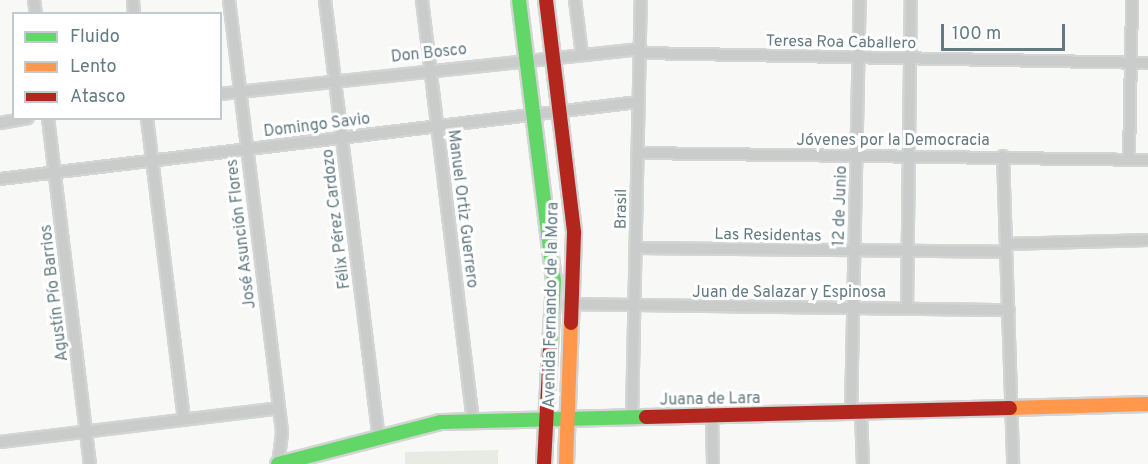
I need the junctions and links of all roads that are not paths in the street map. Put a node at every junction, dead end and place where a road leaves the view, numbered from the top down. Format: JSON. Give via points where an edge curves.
{"nodes":[{"id":1,"x":229,"y":0,"type":"edge"},
{"id":2,"x":325,"y":0,"type":"edge"},
{"id":3,"x":422,"y":0,"type":"edge"},
{"id":4,"x":519,"y":0,"type":"edge"},
{"id":5,"x":546,"y":0,"type":"edge"},
{"id":6,"x":575,"y":0,"type":"edge"},
{"id":7,"x":642,"y":0,"type":"edge"},
{"id":8,"x":860,"y":0,"type":"edge"},
{"id":9,"x":911,"y":0,"type":"edge"},
{"id":10,"x":1132,"y":0,"type":"edge"},
{"id":11,"x":641,"y":51,"type":"junction"},
{"id":12,"x":582,"y":55,"type":"junction"},
{"id":13,"x":526,"y":58,"type":"junction"},
{"id":14,"x":552,"y":58,"type":"junction"},
{"id":15,"x":859,"y":59,"type":"junction"},
{"id":16,"x":910,"y":60,"type":"junction"},
{"id":17,"x":1131,"y":63,"type":"junction"},
{"id":18,"x":1148,"y":63,"type":"edge"},
{"id":19,"x":430,"y":69,"type":"junction"},
{"id":20,"x":334,"y":79,"type":"junction"},
{"id":21,"x":240,"y":91,"type":"junction"},
{"id":22,"x":222,"y":94,"type":"edge"},
{"id":23,"x":638,"y":102,"type":"junction"},
{"id":24,"x":559,"y":113,"type":"junction"},
{"id":25,"x":532,"y":115,"type":"junction"},
{"id":26,"x":17,"y":120,"type":"edge"},
{"id":27,"x":48,"y":120,"type":"edge"},
{"id":28,"x":147,"y":120,"type":"edge"},
{"id":29,"x":0,"y":123,"type":"edge"},
{"id":30,"x":437,"y":126,"type":"junction"},
{"id":31,"x":342,"y":138,"type":"junction"},
{"id":32,"x":247,"y":150,"type":"junction"},
{"id":33,"x":637,"y":153,"type":"junction"},
{"id":34,"x":858,"y":156,"type":"junction"},
{"id":35,"x":909,"y":156,"type":"junction"},
{"id":36,"x":1003,"y":156,"type":"junction"},
{"id":37,"x":1129,"y":159,"type":"junction"},
{"id":38,"x":1148,"y":160,"type":"edge"},
{"id":39,"x":152,"y":161,"type":"junction"},
{"id":40,"x":56,"y":172,"type":"junction"},
{"id":41,"x":0,"y":178,"type":"edge"},
{"id":42,"x":1148,"y":240,"type":"edge"},
{"id":43,"x":636,"y":248,"type":"junction"},
{"id":44,"x":1006,"y":248,"type":"junction"},
{"id":45,"x":855,"y":253,"type":"junction"},
{"id":46,"x":907,"y":254,"type":"junction"},
{"id":47,"x":568,"y":303,"type":"junction"},
{"id":48,"x":635,"y":308,"type":"junction"},
{"id":49,"x":854,"y":308,"type":"junction"},
{"id":50,"x":907,"y":309,"type":"junction"},
{"id":51,"x":1009,"y":310,"type":"junction"},
{"id":52,"x":1148,"y":404,"type":"edge"},
{"id":53,"x":279,"y":408,"type":"junction"},
{"id":54,"x":1011,"y":408,"type":"junction"},
{"id":55,"x":856,"y":413,"type":"junction"},
{"id":56,"x":712,"y":416,"type":"junction"},
{"id":57,"x":632,"y":418,"type":"junction"},
{"id":58,"x":184,"y":419,"type":"junction"},
{"id":59,"x":566,"y":420,"type":"junction"},
{"id":60,"x":473,"y":422,"type":"junction"},
{"id":61,"x":544,"y":422,"type":"junction"},
{"id":62,"x":86,"y":430,"type":"junction"},
{"id":63,"x":378,"y":434,"type":"junction"},
{"id":64,"x":0,"y":442,"type":"edge"},
{"id":65,"x":90,"y":464,"type":"edge"},
{"id":66,"x":278,"y":464,"type":"edge"},
{"id":67,"x":544,"y":464,"type":"edge"},
{"id":68,"x":566,"y":464,"type":"edge"},
{"id":69,"x":713,"y":464,"type":"edge"},
{"id":70,"x":863,"y":464,"type":"edge"},
{"id":71,"x":1013,"y":464,"type":"edge"}],
"edges":[{"from":1,"to":21,"type":"street","name":"José Asunción Flores"},
{"from":2,"to":20,"type":"street","name":"Félix Pérez Cardozo"},
{"from":3,"to":19,"type":"street","name":"Manuel Ortiz Guerrero"},
{"from":4,"to":13,"type":"main road","name":"Avenida Fernando de la Mora"},
{"from":5,"to":14,"type":"main road","name":"Avenida Fernando de la Mora"},
{"from":6,"to":12,"type":"street"},
{"from":7,"to":11,"type":"street","name":"Brasil"},
{"from":8,"to":15,"type":"street","name":"12 de Junio"},
{"from":9,"to":16,"type":"street"},
{"from":10,"to":17,"type":"street"},
{"from":11,"to":12,"type":"street","name":"Don Bosco"},
{"from":11,"to":15,"type":"street","name":"Teresa Roa Caballero"},
{"from":11,"to":23,"type":"street","name":"Brasil"},
{"from":12,"to":14,"type":"street","name":"Don Bosco"},
{"from":13,"to":14,"type":"street","name":"Don Bosco"},
{"from":13,"to":19,"type":"street","name":"Don Bosco"},
{"from":13,"to":25,"type":"main road","name":"Avenida Fernando de la Mora"},
{"from":14,"to":24,"type":"main road","name":"Avenida Fernando de la Mora"},
{"from":15,"to":16,"type":"street","name":"Teresa Roa Caballero"},
{"from":15,"to":34,"type":"street","name":"12 de Junio"},
{"from":16,"to":17,"type":"street","name":"Teresa Roa Caballero"},
{"from":16,"to":35,"type":"street"},
{"from":17,"to":18,"type":"street","name":"Teresa Roa Caballero"},
{"from":17,"to":37,"type":"street"},
{"from":19,"to":20,"type":"street","name":"Don Bosco"},
{"from":19,"to":30,"type":"street","name":"Manuel Ortiz Guerrero"},
{"from":20,"to":21,"type":"street","name":"Don Bosco"},
{"from":20,"to":31,"type":"street","name":"Félix Pérez Cardozo"},
{"from":21,"to":22,"type":"street","name":"Don Bosco"},
{"from":21,"to":32,"type":"street","name":"José Asunción Flores"},
{"from":23,"to":24,"type":"street","name":"Domingo Savio"},
{"from":23,"to":33,"type":"street","name":"Brasil"},
{"from":24,"to":25,"type":"street","name":"Domingo Savio"},
{"from":24,"to":47,"type":"main road","name":"Avenida Fernando de la Mora","via":[[573,233]]},
{"from":25,"to":30,"type":"street","name":"Domingo Savio"},
{"from":25,"to":61,"type":"main road","name":"Avenida Fernando de la Mora","via":[[554,282]]},
{"from":26,"to":29,"type":"street"},
{"from":27,"to":40,"type":"street","name":"Agustín Pío Barrios"},
{"from":28,"to":39,"type":"street"},
{"from":30,"to":31,"type":"street","name":"Domingo Savio"},
{"from":30,"to":60,"type":"street","name":"Manuel Ortiz Guerrero"},
{"from":31,"to":32,"type":"street","name":"Domingo Savio"},
{"from":31,"to":63,"type":"street","name":"Félix Pérez Cardozo"},
{"from":32,"to":39,"type":"street","name":"Domingo Savio"},
{"from":32,"to":53,"type":"street","name":"José Asunción Flores"},
{"from":33,"to":34,"type":"street","name":"Jóvenes por la Democracia"},
{"from":33,"to":43,"type":"street","name":"Brasil"},
{"from":34,"to":35,"type":"street","name":"Jóvenes por la Democracia"},
{"from":34,"to":45,"type":"street","name":"12 de Junio"},
{"from":35,"to":36,"type":"street","name":"Jóvenes por la Democracia"},
{"from":35,"to":46,"type":"street"},
{"from":36,"to":37,"type":"street","name":"Jóvenes por la Democracia"},
{"from":36,"to":44,"type":"street"},
{"from":37,"to":38,"type":"street","name":"Jóvenes por la Democracia"},
{"from":39,"to":40,"type":"street","name":"Domingo Savio"},
{"from":39,"to":58,"type":"street"},
{"from":40,"to":41,"type":"street","name":"Domingo Savio"},
{"from":40,"to":62,"type":"street","name":"Agustín Pío Barrios"},
{"from":42,"to":44,"type":"street","name":"Las Residentas"},
{"from":43,"to":45,"type":"street","name":"Las Residentas"},
{"from":43,"to":48,"type":"street","name":"Brasil"},
{"from":44,"to":46,"type":"street","name":"Las Residentas"},
{"from":44,"to":51,"type":"street"},
{"from":45,"to":46,"type":"street","name":"Las Residentas"},
{"from":45,"to":49,"type":"street","name":"12 de Junio"},
{"from":46,"to":50,"type":"street"},
{"from":47,"to":48,"type":"street","name":"Juan de Salazar y Espinosa"},
{"from":47,"to":59,"type":"main road","name":"Avenida Fernando de la Mora"},
{"from":48,"to":49,"type":"street","name":"Juan de Salazar y Espinosa"},
{"from":48,"to":57,"type":"street","name":"Brasil"},
{"from":49,"to":50,"type":"street","name":"Juan de Salazar y Espinosa"},
{"from":49,"to":55,"type":"street","name":"12 de Junio"},
{"from":50,"to":51,"type":"street","name":"Juan de Salazar y Espinosa"},
{"from":51,"to":54,"type":"street"},
{"from":52,"to":54,"type":"main road","name":"Juana de Lara"},
{"from":53,"to":58,"type":"street"},
{"from":53,"to":66,"type":"street","name":"José Asunción Flores"},
{"from":54,"to":55,"type":"main road","name":"Juana de Lara"},
{"from":54,"to":71,"type":"street"},
{"from":55,"to":56,"type":"main road","name":"Juana de Lara"},
{"from":55,"to":70,"type":"street","name":"12 de Junio"},
{"from":56,"to":57,"type":"main road","name":"Juana de Lara"},
{"from":56,"to":69,"type":"street"},
{"from":57,"to":59,"type":"main road","name":"Juana de Lara"},
{"from":58,"to":62,"type":"street"},
{"from":59,"to":61,"type":"main road","name":"Juana de Lara"},
{"from":59,"to":68,"type":"main road","name":"Avenida Fernando de la Mora"},
{"from":60,"to":61,"type":"main road","name":"Juana de Lara"},
{"from":60,"to":63,"type":"main road","name":"Juana de Lara","via":[[440,422]]},
{"from":61,"to":67,"type":"main road","name":"Avenida Fernando de la Mora"},
{"from":62,"to":64,"type":"street"},
{"from":62,"to":65,"type":"street","name":"Agustín Pío Barrios"},
{"from":63,"to":66,"type":"main road","name":"Juana de Lara"}]}
